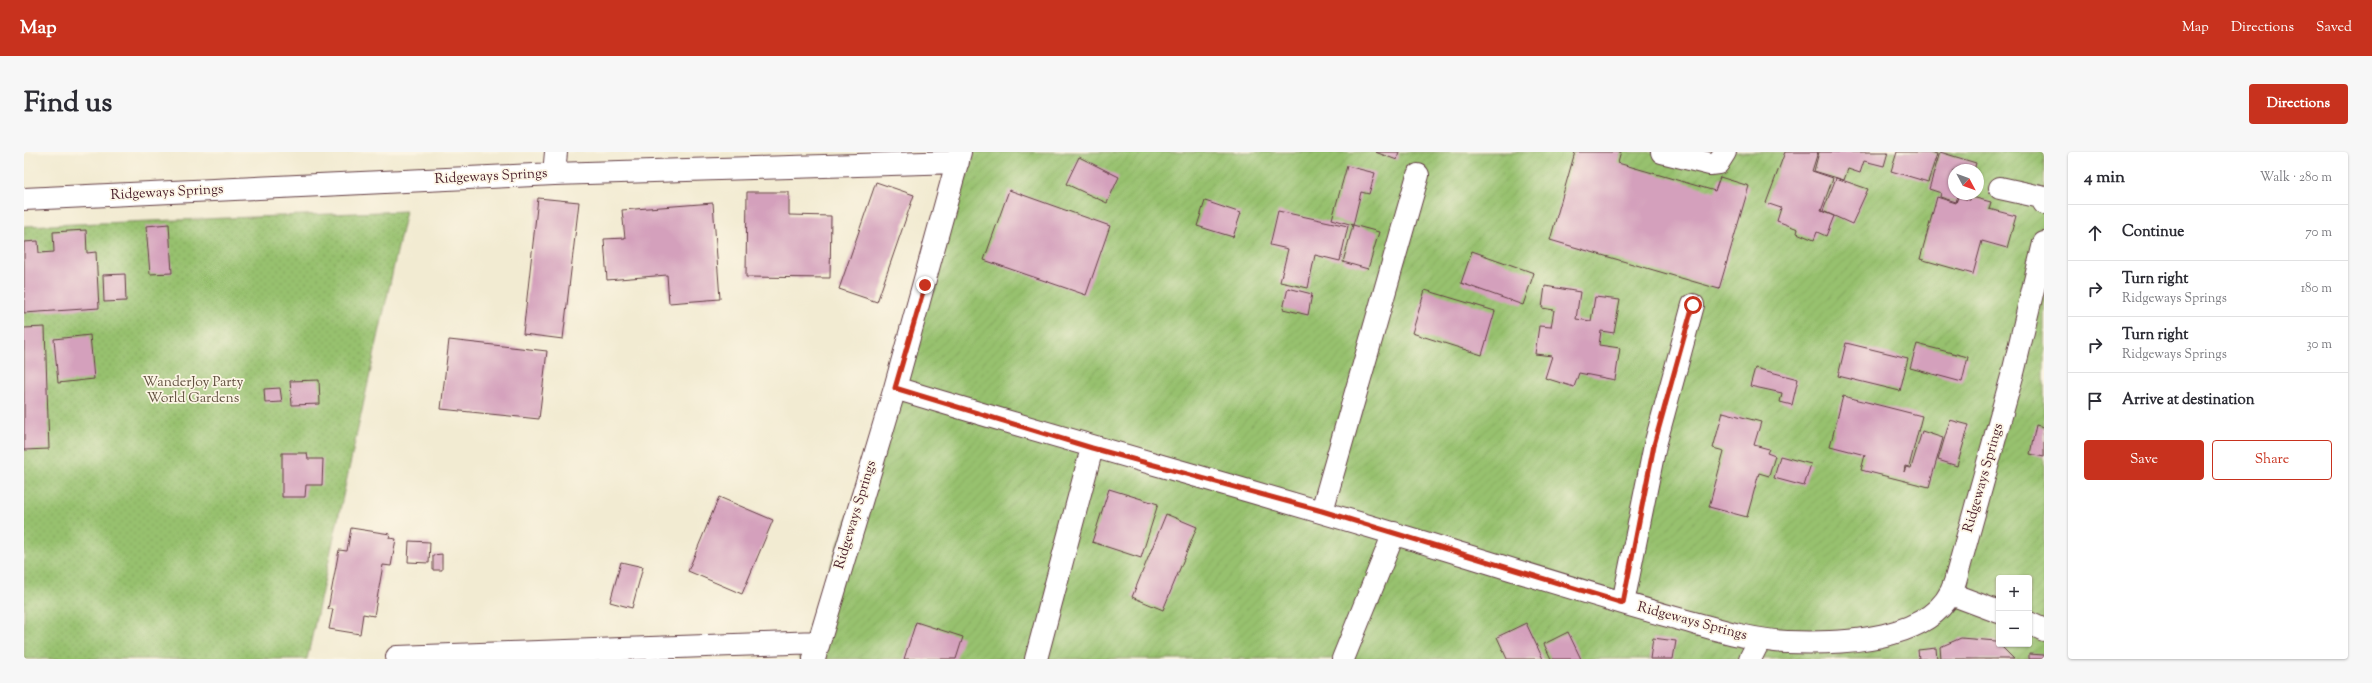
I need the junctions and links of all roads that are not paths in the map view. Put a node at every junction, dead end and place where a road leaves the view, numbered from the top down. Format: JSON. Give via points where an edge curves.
{"nodes":[{"id":1,"x":556,"y":152,"type":"edge"},
{"id":2,"x":1662,"y":152,"type":"edge"},
{"id":3,"x":1724,"y":152,"type":"edge"},
{"id":4,"x":959,"y":157,"type":"edge"},
{"id":5,"x":554,"y":174,"type":"junction"},
{"id":6,"x":1418,"y":175,"type":"dead end"},
{"id":7,"x":2000,"y":188,"type":"dead end"},
{"id":8,"x":24,"y":199,"type":"edge"},
{"id":9,"x":2044,"y":203,"type":"edge"},
{"id":10,"x":2044,"y":243,"type":"edge"},
{"id":11,"x":1693,"y":305,"type":"dead end"},
{"id":12,"x":895,"y":388,"type":"junction"},
{"id":13,"x":1092,"y":448,"type":"junction"},
{"id":14,"x":1322,"y":511,"type":"junction"},
{"id":15,"x":1394,"y":534,"type":"junction"},
{"id":16,"x":1951,"y":594,"type":"junction"},
{"id":17,"x":1623,"y":603,"type":"junction"},
{"id":18,"x":1996,"y":611,"type":"edge"},
{"id":19,"x":2032,"y":624,"type":"edge"},
{"id":20,"x":2044,"y":630,"type":"edge"},
{"id":21,"x":1760,"y":639,"type":"junction"},
{"id":22,"x":816,"y":651,"type":"edge"},
{"id":23,"x":397,"y":657,"type":"dead end"},
{"id":24,"x":1036,"y":659,"type":"edge"},
{"id":25,"x":1343,"y":659,"type":"edge"},
{"id":26,"x":1750,"y":659,"type":"edge"}],
"edges":[{"from":1,"to":5,"type":"street"},
{"from":2,"to":3,"type":"street","via":[[1710,164],[1718,162]]},
{"from":4,"to":5,"type":"street","name":"Ridgeways Springs"},
{"from":4,"to":12,"type":"street","name":"Ridgeways Springs"},
{"from":5,"to":8,"type":"street","name":"Ridgeways Springs"},
{"from":6,"to":14,"type":"street"},
{"from":7,"to":9,"type":"street","via":[[2041,197]]},
{"from":10,"to":16,"type":"street","name":"Ridgeways Springs","via":[[2014,370]]},
{"from":11,"to":17,"type":"street","via":[[1654,445]]},
{"from":12,"to":13,"type":"street","name":"Ridgeways Springs"},
{"from":12,"to":22,"type":"street","name":"Ridgeways Springs"},
{"from":13,"to":14,"type":"street","name":"Ridgeways Springs"},
{"from":13,"to":24,"type":"street"},
{"from":14,"to":15,"type":"street","name":"Ridgeways Springs"},
{"from":15,"to":17,"type":"street","name":"Ridgeways Springs"},
{"from":15,"to":25,"type":"street"},
{"from":16,"to":18,"type":"street"},
{"from":16,"to":21,"type":"street","name":"Ridgeways Springs","via":[[1945,604],[1929,617],[1906,629],[1878,636],[1821,641]]},
{"from":17,"to":21,"type":"street","name":"Ridgeways Springs"},
{"from":19,"to":20,"type":"street"},
{"from":21,"to":26,"type":"street"},
{"from":22,"to":23,"type":"street","name":"Ridgeways Springs"}]}
